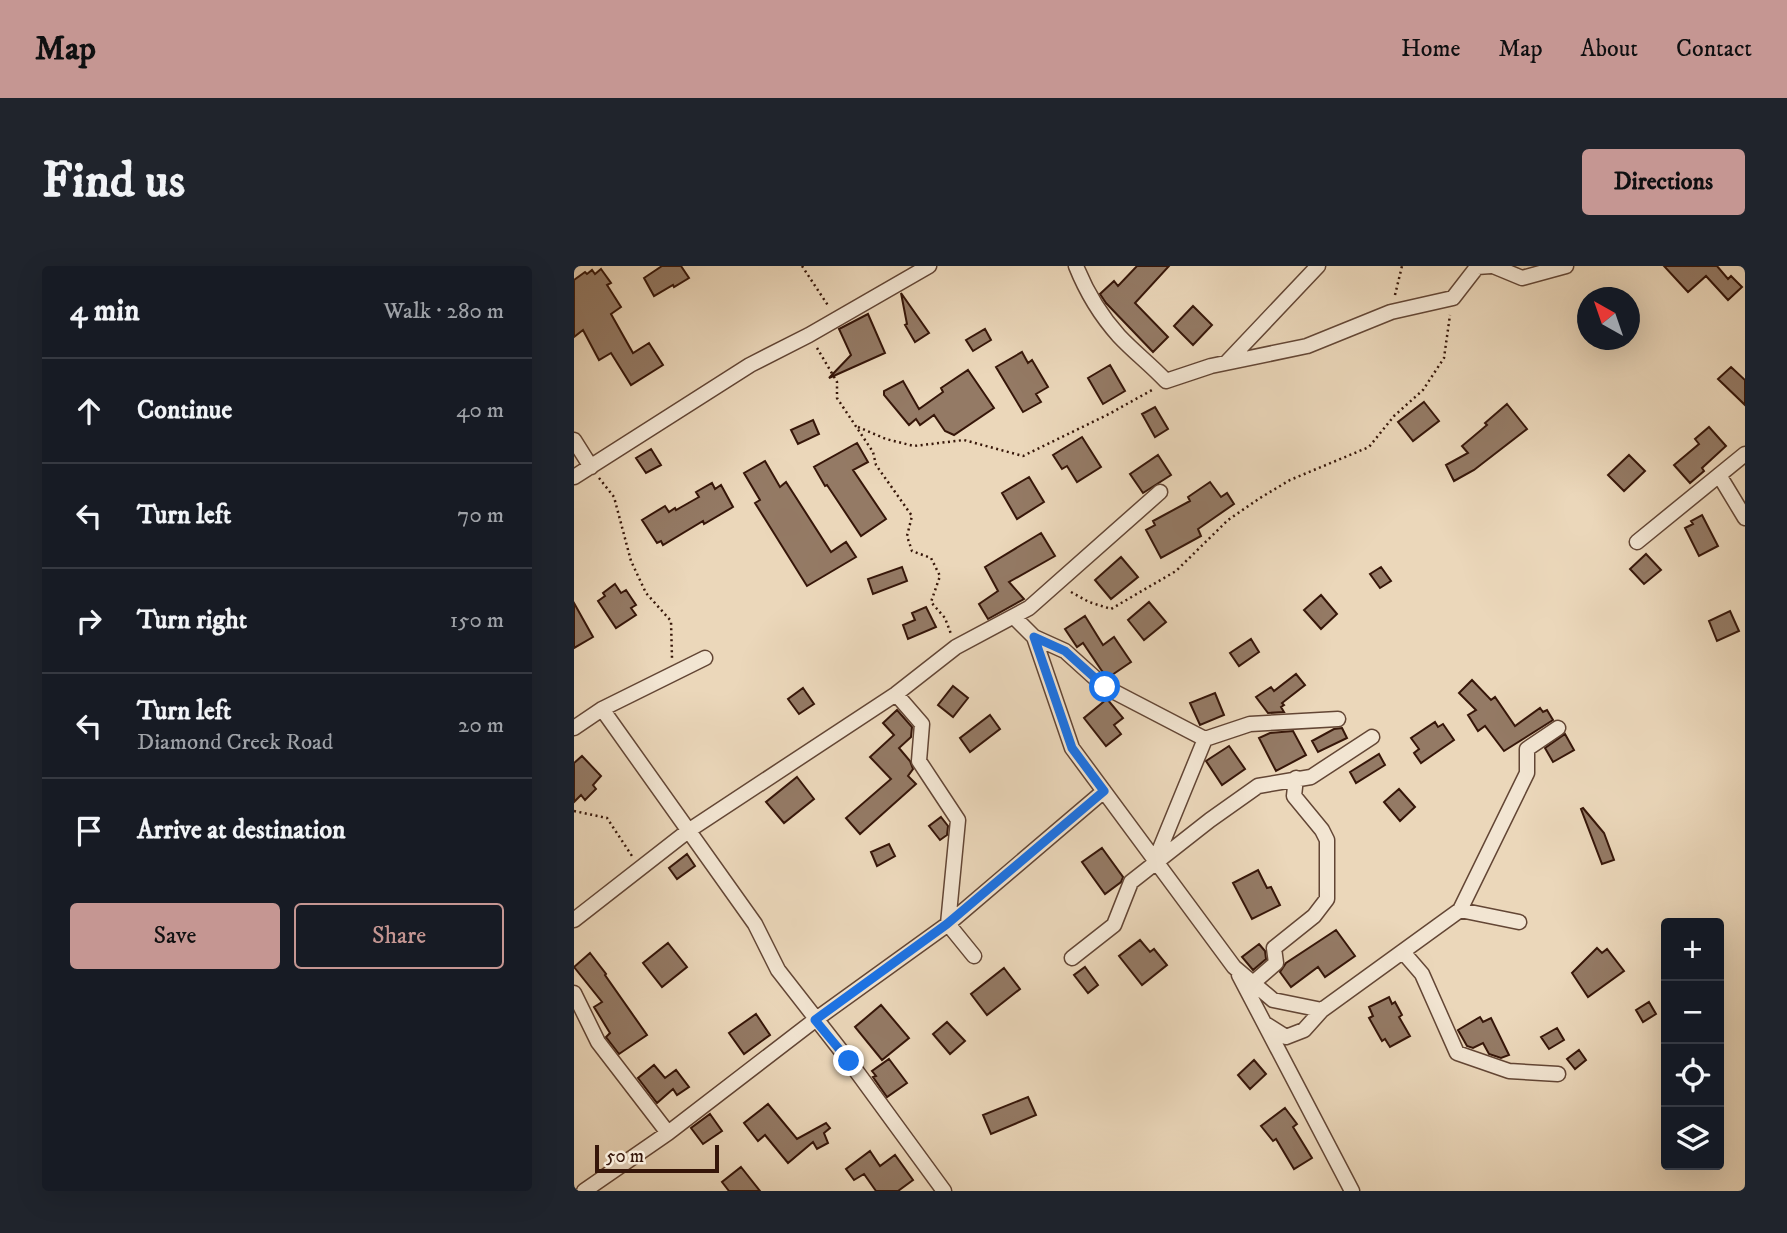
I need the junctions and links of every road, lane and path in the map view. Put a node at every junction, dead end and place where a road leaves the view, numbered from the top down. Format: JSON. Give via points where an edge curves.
{"nodes":[{"id":1,"x":802,"y":266,"type":"edge"},
{"id":2,"x":929,"y":266,"type":"edge"},
{"id":3,"x":1076,"y":266,"type":"edge"},
{"id":4,"x":1318,"y":266,"type":"edge"},
{"id":5,"x":1402,"y":266,"type":"edge"},
{"id":6,"x":1492,"y":266,"type":"edge"},
{"id":7,"x":1566,"y":266,"type":"edge"},
{"id":8,"x":1452,"y":298,"type":"junction"},
{"id":9,"x":1391,"y":312,"type":"junction"},
{"id":10,"x":836,"y":319,"type":"junction"},
{"id":11,"x":809,"y":335,"type":"junction"},
{"id":12,"x":1227,"y":362,"type":"junction"},
{"id":13,"x":1166,"y":381,"type":"junction"},
{"id":14,"x":855,"y":425,"type":"junction"},
{"id":15,"x":574,"y":440,"type":"edge"},
{"id":16,"x":1745,"y":454,"type":"edge"},
{"id":17,"x":591,"y":467,"type":"junction"},
{"id":18,"x":1719,"y":475,"type":"junction"},
{"id":19,"x":574,"y":477,"type":"edge"},
{"id":20,"x":1160,"y":492,"type":"dead end"},
{"id":21,"x":1745,"y":518,"type":"edge"},
{"id":22,"x":1637,"y":542,"type":"dead end"},
{"id":23,"x":1055,"y":584,"type":"junction"},
{"id":24,"x":1014,"y":617,"type":"junction"},
{"id":25,"x":1034,"y":637,"type":"junction"},
{"id":26,"x":956,"y":647,"type":"junction"},
{"id":27,"x":705,"y":658,"type":"dead end"},
{"id":28,"x":673,"y":674,"type":"junction"},
{"id":29,"x":896,"y":694,"type":"junction"},
{"id":30,"x":603,"y":709,"type":"junction"},
{"id":31,"x":1338,"y":719,"type":"dead end"},
{"id":32,"x":574,"y":728,"type":"edge"},
{"id":33,"x":1558,"y":728,"type":"dead end"},
{"id":34,"x":1372,"y":737,"type":"dead end"},
{"id":35,"x":1205,"y":739,"type":"junction"},
{"id":36,"x":1296,"y":778,"type":"junction"},
{"id":37,"x":1104,"y":791,"type":"junction"},
{"id":38,"x":574,"y":811,"type":"edge"},
{"id":39,"x":688,"y":831,"type":"junction"},
{"id":40,"x":1155,"y":862,"type":"junction"},
{"id":41,"x":640,"y":868,"type":"junction"},
{"id":42,"x":1460,"y":910,"type":"junction"},
{"id":43,"x":574,"y":920,"type":"edge"},
{"id":44,"x":1519,"y":922,"type":"dead end"},
{"id":45,"x":947,"y":924,"type":"junction"},
{"id":46,"x":1404,"y":952,"type":"junction"},
{"id":47,"x":974,"y":956,"type":"dead end"},
{"id":48,"x":1072,"y":957,"type":"dead end"},
{"id":49,"x":1234,"y":967,"type":"junction"},
{"id":50,"x":1253,"y":983,"type":"junction"},
{"id":51,"x":574,"y":993,"type":"edge"},
{"id":52,"x":1322,"y":1010,"type":"junction"},
{"id":53,"x":815,"y":1020,"type":"junction"},
{"id":54,"x":1266,"y":1025,"type":"junction"},
{"id":55,"x":1558,"y":1074,"type":"dead end"},
{"id":56,"x":668,"y":1133,"type":"junction"},
{"id":57,"x":591,"y":1189,"type":"edge"},
{"id":58,"x":944,"y":1191,"type":"edge"},
{"id":59,"x":1352,"y":1191,"type":"edge"}],
"edges":[{"from":1,"to":10,"type":"path"},
{"from":2,"to":10,"type":"street"},
{"from":3,"to":13,"type":"street","via":[[1085,289],[1119,335]]},
{"from":4,"to":12,"type":"street"},
{"from":5,"to":9,"type":"path"},
{"from":6,"to":7,"type":"street","via":[[1522,278]]},
{"from":6,"to":8,"type":"street","via":[[1477,267]]},
{"from":8,"to":9,"type":"street"},
{"from":8,"to":23,"type":"path","via":[[1444,358],[1423,390],[1369,447],[1290,480],[1260,498],[1228,520],[1176,571],[1111,609]]},
{"from":9,"to":12,"type":"street","via":[[1307,346]]},
{"from":10,"to":11,"type":"street"},
{"from":11,"to":14,"type":"path","via":[[837,382],[837,398]]},
{"from":11,"to":17,"type":"street","via":[[750,365]]},
{"from":12,"to":13,"type":"street"},
{"from":13,"to":14,"type":"path","via":[[1023,456],[964,440],[914,446]]},
{"from":14,"to":26,"type":"path","via":[[912,516],[907,536],[912,551],[930,558],[940,576],[931,602],[946,618]]},
{"from":15,"to":17,"type":"street"},
{"from":16,"to":18,"type":"street"},
{"from":17,"to":19,"type":"street"},
{"from":17,"to":28,"type":"path","via":[[614,498],[631,561],[646,593],[671,621]]},
{"from":18,"to":21,"type":"street"},
{"from":18,"to":22,"type":"street"},
{"from":20,"to":23,"type":"street"},
{"from":23,"to":24,"type":"street"},
{"from":24,"to":25,"type":"street"},
{"from":24,"to":26,"type":"street"},
{"from":25,"to":35,"type":"street","via":[[1065,651],[1105,687]]},
{"from":25,"to":37,"type":"street","via":[[1072,748]]},
{"from":26,"to":29,"type":"street"},
{"from":27,"to":28,"type":"street"},
{"from":28,"to":30,"type":"street"},
{"from":29,"to":39,"type":"street"},
{"from":29,"to":45,"type":"street","via":[[922,724],[919,761],[958,820]]},
{"from":30,"to":32,"type":"street"},
{"from":30,"to":39,"type":"street"},
{"from":31,"to":35,"type":"street","via":[[1250,724]]},
{"from":33,"to":42,"type":"street","via":[[1527,748],[1527,773]]},
{"from":34,"to":36,"type":"street","via":[[1311,778]]},
{"from":35,"to":40,"type":"street"},
{"from":36,"to":40,"type":"street","via":[[1258,786]]},
{"from":36,"to":50,"type":"street","via":[[1294,796],[1327,840],[1327,899],[1314,916],[1274,948],[1276,963]]},
{"from":37,"to":40,"type":"street"},
{"from":37,"to":45,"type":"street"},
{"from":38,"to":41,"type":"path","via":[[607,818]]},
{"from":39,"to":41,"type":"street"},
{"from":39,"to":53,"type":"street","via":[[755,924],[778,970]]},
{"from":40,"to":48,"type":"street","via":[[1131,882],[1114,925]]},
{"from":40,"to":49,"type":"street"},
{"from":41,"to":43,"type":"street"},
{"from":42,"to":44,"type":"street"},
{"from":42,"to":46,"type":"street"},
{"from":45,"to":47,"type":"street"},
{"from":45,"to":53,"type":"street"},
{"from":46,"to":52,"type":"street"},
{"from":46,"to":55,"type":"street","via":[[1422,974],[1457,1053],[1509,1071]]},
{"from":49,"to":50,"type":"street"},
{"from":49,"to":54,"type":"street"},
{"from":50,"to":52,"type":"street","via":[[1273,1000]]},
{"from":51,"to":56,"type":"street","via":[[598,1042]]},
{"from":52,"to":54,"type":"street","via":[[1304,1030],[1286,1037]]},
{"from":53,"to":56,"type":"street"},
{"from":53,"to":58,"type":"street"},
{"from":54,"to":59,"type":"street"},
{"from":56,"to":57,"type":"street"}]}
